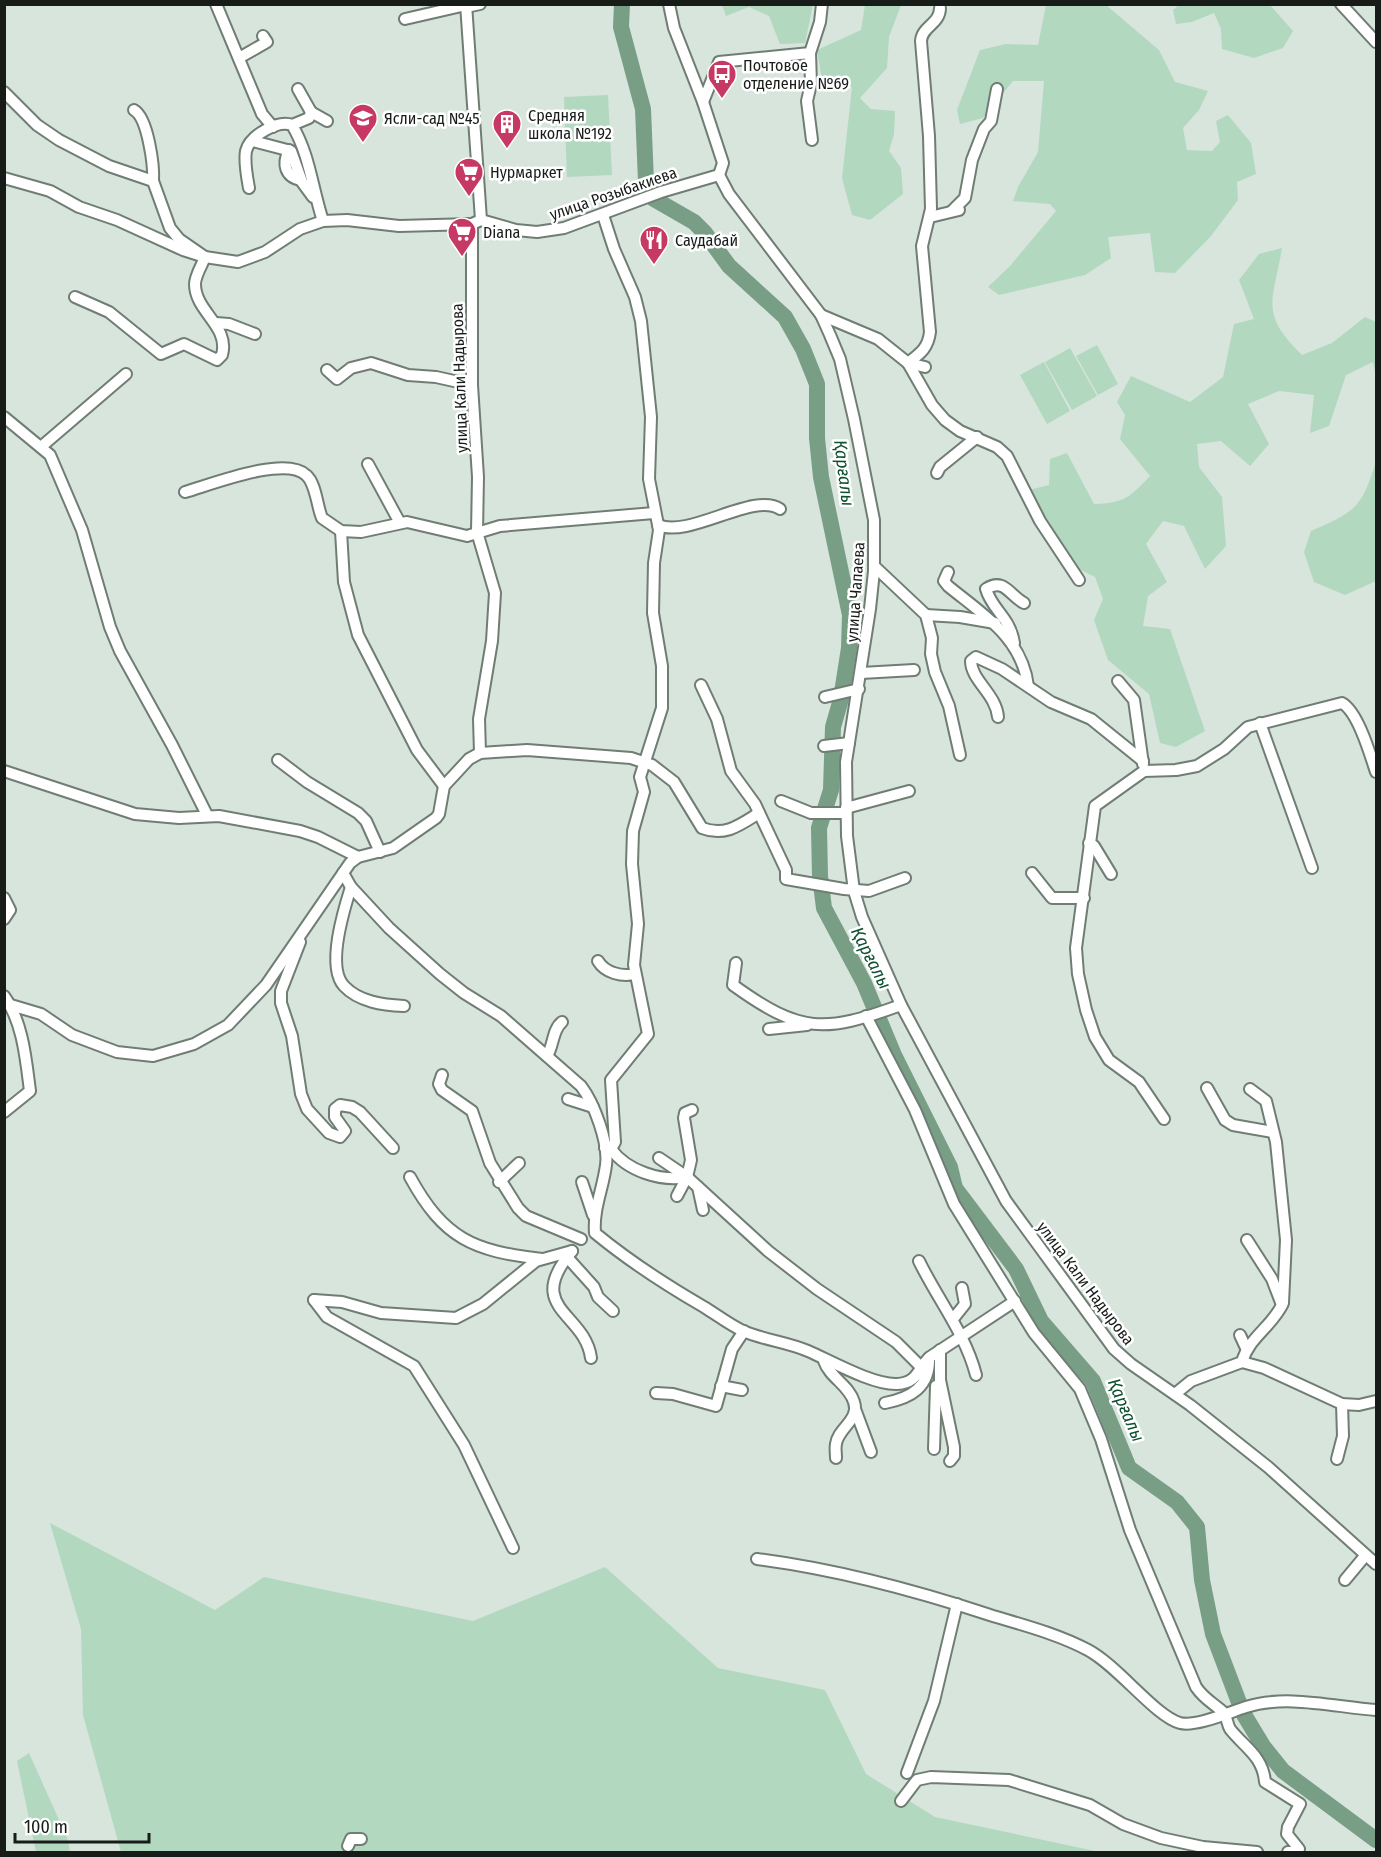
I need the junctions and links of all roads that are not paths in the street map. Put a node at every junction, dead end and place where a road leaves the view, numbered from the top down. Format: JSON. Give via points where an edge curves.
{"nodes":[{"id":1,"x":216,"y":4,"type":"edge"},
{"id":2,"x":480,"y":4,"type":"edge"},
{"id":3,"x":669,"y":4,"type":"edge"},
{"id":4,"x":822,"y":4,"type":"edge"},
{"id":5,"x":1341,"y":4,"type":"edge"},
{"id":6,"x":466,"y":6,"type":"edge"},
{"id":7,"x":940,"y":8,"type":"dead end"},
{"id":8,"x":405,"y":19,"type":"dead end"},
{"id":9,"x":263,"y":36,"type":"dead end"},
{"id":10,"x":1377,"y":42,"type":"edge"},
{"id":11,"x":810,"y":53,"type":"junction"},
{"id":12,"x":239,"y":58,"type":"junction"},
{"id":13,"x":298,"y":89,"type":"dead end"},
{"id":14,"x":997,"y":89,"type":"dead end"},
{"id":15,"x":4,"y":92,"type":"edge"},
{"id":16,"x":703,"y":102,"type":"junction"},
{"id":17,"x":134,"y":110,"type":"dead end"},
{"id":18,"x":311,"y":112,"type":"junction"},
{"id":19,"x":327,"y":121,"type":"dead end"},
{"id":20,"x":292,"y":125,"type":"junction"},
{"id":21,"x":273,"y":127,"type":"junction"},
{"id":22,"x":812,"y":140,"type":"dead end"},
{"id":23,"x":253,"y":141,"type":"junction"},
{"id":24,"x":719,"y":175,"type":"junction"},
{"id":25,"x":4,"y":178,"type":"edge"},
{"id":26,"x":153,"y":181,"type":"junction"},
{"id":27,"x":249,"y":188,"type":"dead end"},
{"id":28,"x":315,"y":199,"type":"junction"},
{"id":29,"x":965,"y":209,"type":"dead end"},
{"id":30,"x":952,"y":211,"type":"junction"},
{"id":31,"x":603,"y":214,"type":"junction"},
{"id":32,"x":930,"y":217,"type":"junction"},
{"id":33,"x":323,"y":221,"type":"junction"},
{"id":34,"x":476,"y":222,"type":"junction"},
{"id":35,"x":205,"y":257,"type":"junction"},
{"id":36,"x":75,"y":297,"type":"dead end"},
{"id":37,"x":821,"y":315,"type":"junction"},
{"id":38,"x":216,"y":323,"type":"junction"},
{"id":39,"x":255,"y":334,"type":"dead end"},
{"id":40,"x":908,"y":363,"type":"junction"},
{"id":41,"x":925,"y":367,"type":"dead end"},
{"id":42,"x":327,"y":370,"type":"dead end"},
{"id":43,"x":126,"y":374,"type":"dead end"},
{"id":44,"x":472,"y":385,"type":"junction"},
{"id":45,"x":4,"y":417,"type":"edge"},
{"id":46,"x":977,"y":437,"type":"junction"},
{"id":47,"x":42,"y":446,"type":"junction"},
{"id":48,"x":368,"y":464,"type":"dead end"},
{"id":49,"x":938,"y":473,"type":"dead end"},
{"id":50,"x":185,"y":492,"type":"dead end"},
{"id":51,"x":780,"y":509,"type":"dead end"},
{"id":52,"x":654,"y":513,"type":"junction"},
{"id":53,"x":400,"y":523,"type":"junction"},
{"id":54,"x":658,"y":525,"type":"junction"},
{"id":55,"x":341,"y":531,"type":"junction"},
{"id":56,"x":477,"y":532,"type":"junction"},
{"id":57,"x":874,"y":566,"type":"junction"},
{"id":58,"x":948,"y":572,"type":"dead end"},
{"id":59,"x":1079,"y":580,"type":"dead end"},
{"id":60,"x":1024,"y":603,"type":"dead end"},
{"id":61,"x":926,"y":615,"type":"junction"},
{"id":62,"x":996,"y":623,"type":"junction"},
{"id":63,"x":1014,"y":649,"type":"junction"},
{"id":64,"x":914,"y":670,"type":"dead end"},
{"id":65,"x":861,"y":674,"type":"junction"},
{"id":66,"x":1118,"y":681,"type":"dead end"},
{"id":67,"x":701,"y":685,"type":"dead end"},
{"id":68,"x":1028,"y":686,"type":"junction"},
{"id":69,"x":854,"y":691,"type":"junction"},
{"id":70,"x":830,"y":696,"type":"dead end"},
{"id":71,"x":998,"y":717,"type":"dead end"},
{"id":72,"x":1260,"y":723,"type":"junction"},
{"id":73,"x":844,"y":743,"type":"junction"},
{"id":74,"x":824,"y":746,"type":"dead end"},
{"id":75,"x":480,"y":753,"type":"junction"},
{"id":76,"x":960,"y":755,"type":"dead end"},
{"id":77,"x":278,"y":760,"type":"dead end"},
{"id":78,"x":643,"y":761,"type":"junction"},
{"id":79,"x":1143,"y":766,"type":"junction"},
{"id":80,"x":4,"y":771,"type":"edge"},
{"id":81,"x":1377,"y":772,"type":"edge"},
{"id":82,"x":444,"y":786,"type":"junction"},
{"id":83,"x":909,"y":791,"type":"dead end"},
{"id":84,"x":781,"y":801,"type":"dead end"},
{"id":85,"x":846,"y":810,"type":"junction"},
{"id":86,"x":760,"y":814,"type":"junction"},
{"id":87,"x":207,"y":815,"type":"junction"},
{"id":88,"x":1089,"y":843,"type":"junction"},
{"id":89,"x":380,"y":852,"type":"junction"},
{"id":90,"x":358,"y":857,"type":"junction"},
{"id":91,"x":1312,"y":868,"type":"dead end"},
{"id":92,"x":343,"y":873,"type":"junction"},
{"id":93,"x":1032,"y":873,"type":"dead end"},
{"id":94,"x":1111,"y":874,"type":"dead end"},
{"id":95,"x":905,"y":878,"type":"dead end"},
{"id":96,"x":351,"y":887,"type":"junction"},
{"id":97,"x":854,"y":891,"type":"junction"},
{"id":98,"x":4,"y":898,"type":"edge"},
{"id":99,"x":1084,"y":898,"type":"junction"},
{"id":100,"x":4,"y":919,"type":"edge"},
{"id":101,"x":302,"y":936,"type":"junction"},
{"id":102,"x":399,"y":936,"type":"junction"},
{"id":103,"x":421,"y":945,"type":"dead end"},
{"id":104,"x":598,"y":961,"type":"dead end"},
{"id":105,"x":736,"y":963,"type":"dead end"},
{"id":106,"x":635,"y":974,"type":"junction"},
{"id":107,"x":4,"y":996,"type":"edge"},
{"id":108,"x":8,"y":1004,"type":"edge"},
{"id":109,"x":901,"y":1005,"type":"junction"},
{"id":110,"x":404,"y":1006,"type":"dead end"},
{"id":111,"x":868,"y":1016,"type":"junction"},
{"id":112,"x":562,"y":1022,"type":"dead end"},
{"id":113,"x":807,"y":1025,"type":"junction"},
{"id":114,"x":769,"y":1029,"type":"dead end"},
{"id":115,"x":547,"y":1056,"type":"junction"},
{"id":116,"x":442,"y":1075,"type":"dead end"},
{"id":117,"x":1207,"y":1088,"type":"dead end"},
{"id":118,"x":1250,"y":1089,"type":"dead end"},
{"id":119,"x":568,"y":1099,"type":"dead end"},
{"id":120,"x":594,"y":1107,"type":"junction"},
{"id":121,"x":692,"y":1110,"type":"dead end"},
{"id":122,"x":4,"y":1112,"type":"edge"},
{"id":123,"x":1164,"y":1119,"type":"dead end"},
{"id":124,"x":1273,"y":1132,"type":"junction"},
{"id":125,"x":393,"y":1148,"type":"dead end"},
{"id":126,"x":608,"y":1149,"type":"junction"},
{"id":127,"x":659,"y":1158,"type":"dead end"},
{"id":128,"x":519,"y":1163,"type":"dead end"},
{"id":129,"x":410,"y":1177,"type":"dead end"},
{"id":130,"x":687,"y":1178,"type":"junction"},
{"id":131,"x":500,"y":1182,"type":"junction"},
{"id":132,"x":582,"y":1182,"type":"dead end"},
{"id":133,"x":698,"y":1187,"type":"junction"},
{"id":134,"x":677,"y":1196,"type":"dead end"},
{"id":135,"x":703,"y":1210,"type":"dead end"},
{"id":136,"x":594,"y":1215,"type":"junction"},
{"id":137,"x":595,"y":1233,"type":"junction"},
{"id":138,"x":581,"y":1239,"type":"junction"},
{"id":139,"x":1247,"y":1240,"type":"dead end"},
{"id":140,"x":569,"y":1254,"type":"junction"},
{"id":141,"x":543,"y":1259,"type":"junction"},
{"id":142,"x":918,"y":1261,"type":"dead end"},
{"id":143,"x":962,"y":1288,"type":"dead end"},
{"id":144,"x":1015,"y":1300,"type":"junction"},
{"id":145,"x":1282,"y":1305,"type":"junction"},
{"id":146,"x":613,"y":1311,"type":"dead end"},
{"id":147,"x":953,"y":1319,"type":"junction"},
{"id":148,"x":744,"y":1331,"type":"junction"},
{"id":149,"x":962,"y":1335,"type":"junction"},
{"id":150,"x":1240,"y":1335,"type":"dead end"},
{"id":151,"x":1246,"y":1348,"type":"junction"},
{"id":152,"x":940,"y":1350,"type":"junction"},
{"id":153,"x":591,"y":1358,"type":"dead end"},
{"id":154,"x":929,"y":1358,"type":"junction"},
{"id":155,"x":824,"y":1360,"type":"junction"},
{"id":156,"x":1242,"y":1362,"type":"junction"},
{"id":157,"x":920,"y":1366,"type":"junction"},
{"id":158,"x":939,"y":1371,"type":"junction"},
{"id":159,"x":976,"y":1375,"type":"dead end"},
{"id":160,"x":721,"y":1386,"type":"junction"},
{"id":161,"x":742,"y":1390,"type":"dead end"},
{"id":162,"x":656,"y":1393,"type":"dead end"},
{"id":163,"x":1175,"y":1394,"type":"junction"},
{"id":164,"x":1377,"y":1401,"type":"edge"},
{"id":165,"x":885,"y":1403,"type":"dead end"},
{"id":166,"x":1342,"y":1404,"type":"junction"},
{"id":167,"x":855,"y":1409,"type":"junction"},
{"id":168,"x":934,"y":1449,"type":"dead end"},
{"id":169,"x":871,"y":1452,"type":"dead end"},
{"id":170,"x":836,"y":1458,"type":"dead end"},
{"id":171,"x":1337,"y":1459,"type":"dead end"},
{"id":172,"x":950,"y":1461,"type":"dead end"},
{"id":173,"x":513,"y":1548,"type":"dead end"},
{"id":174,"x":1365,"y":1556,"type":"junction"},
{"id":175,"x":756,"y":1559,"type":"dead end"},
{"id":176,"x":1377,"y":1564,"type":"edge"},
{"id":177,"x":1345,"y":1580,"type":"dead end"},
{"id":178,"x":957,"y":1604,"type":"junction"},
{"id":179,"x":1377,"y":1710,"type":"edge"},
{"id":180,"x":1230,"y":1712,"type":"junction"},
{"id":181,"x":907,"y":1773,"type":"dead end"},
{"id":182,"x":901,"y":1801,"type":"dead end"},
{"id":183,"x":361,"y":1839,"type":"dead end"},
{"id":184,"x":348,"y":1846,"type":"dead end"},
{"id":185,"x":1257,"y":1852,"type":"edge"},
{"id":186,"x":1288,"y":1852,"type":"edge"}],
"edges":[{"from":1,"to":12,"type":"street"},
{"from":2,"to":6,"type":"street"},
{"from":3,"to":16,"type":"street","via":[[674,28]]},
{"from":4,"to":11,"type":"street"},
{"from":5,"to":10,"type":"street"},
{"from":6,"to":8,"type":"street"},
{"from":6,"to":34,"type":"street","name":"улица Кали Надырова"},
{"from":7,"to":32,"type":"street","via":[[938,18],[922,32],[921,41],[929,136]]},
{"from":9,"to":12,"type":"street","via":[[267,42]]},
{"from":11,"to":16,"type":"street","via":[[725,59],[719,62]]},
{"from":11,"to":22,"type":"street","via":[[807,101]]},
{"from":12,"to":21,"type":"street","via":[[262,114]]},
{"from":13,"to":18,"type":"street"},
{"from":14,"to":30,"type":"street","via":[[991,121],[972,160],[965,198]]},
{"from":15,"to":26,"type":"street","via":[[37,125],[59,140],[109,166]]},
{"from":16,"to":24,"type":"street","via":[[723,163]]},
{"from":17,"to":26,"type":"street","via":[[142,118]]},
{"from":18,"to":19,"type":"street"},
{"from":18,"to":20,"type":"street","via":[[309,118]]},
{"from":20,"to":21,"type":"street"},
{"from":20,"to":28,"type":"street","via":[[307,153]]},
{"from":21,"to":23,"type":"street"},
{"from":23,"to":27,"type":"street","via":[[246,150]]},
{"from":23,"to":28,"type":"street","via":[[288,150],[295,158],[301,180]]},
{"from":24,"to":31,"type":"street","name":"улица Розыбакиева"},
{"from":24,"to":37,"type":"street","name":"улица Чапаева","via":[[729,194]]},
{"from":25,"to":35,"type":"street","via":[[50,192]]},
{"from":26,"to":35,"type":"street","via":[[170,228]]},
{"from":28,"to":33,"type":"street"},
{"from":29,"to":30,"type":"street"},
{"from":30,"to":32,"type":"street"},
{"from":31,"to":34,"type":"street","name":"улица Розыбакиева","via":[[564,228],[537,232]]},
{"from":31,"to":52,"type":"street","via":[[641,321],[651,417],[649,479]]},
{"from":32,"to":40,"type":"street","via":[[922,246],[930,332],[923,352]]},
{"from":33,"to":34,"type":"street","name":"улица Розыбакиева","via":[[399,226]]},
{"from":33,"to":35,"type":"street","via":[[300,229],[241,264]]},
{"from":34,"to":44,"type":"street","name":"улица Кали Надырова"},
{"from":35,"to":38,"type":"street","via":[[195,283],[200,299]]},
{"from":36,"to":38,"type":"street","via":[[109,312],[161,354],[184,344],[211,358],[220,358],[223,344]]},
{"from":37,"to":40,"type":"street","via":[[878,339]]},
{"from":37,"to":57,"type":"street","name":"улица Чапаева","via":[[840,359],[854,419],[874,520]]},
{"from":38,"to":39,"type":"street"},
{"from":40,"to":41,"type":"street"},
{"from":40,"to":46,"type":"street","via":[[945,420]]},
{"from":42,"to":44,"type":"street","via":[[337,379],[351,368],[371,363],[408,375]]},
{"from":43,"to":47,"type":"street"},
{"from":44,"to":56,"type":"street","name":"улица Кали Надырова"},
{"from":45,"to":47,"type":"street"},
{"from":46,"to":49,"type":"street","via":[[940,467]]},
{"from":46,"to":59,"type":"street","via":[[1007,456],[1040,521]]},
{"from":47,"to":87,"type":"street","via":[[50,455],[82,530],[120,651]]},
{"from":48,"to":53,"type":"street"},
{"from":50,"to":55,"type":"street","via":[[249,472],[299,471],[310,479],[321,518]]},
{"from":51,"to":54,"type":"street","via":[[769,506],[707,518],[692,525]]},
{"from":52,"to":54,"type":"street"},
{"from":52,"to":56,"type":"street","via":[[500,526]]},
{"from":53,"to":55,"type":"street","via":[[361,532]]},
{"from":53,"to":56,"type":"street","via":[[467,536]]},
{"from":54,"to":78,"type":"street","via":[[653,613],[662,666],[662,708]]},
{"from":55,"to":82,"type":"street","via":[[344,582],[358,635],[417,750]]},
{"from":56,"to":75,"type":"street","name":"улица Кали Надырова","via":[[495,592],[492,641],[478,719]]},
{"from":57,"to":61,"type":"street"},
{"from":57,"to":65,"type":"street","name":"улица Чапаева"},
{"from":58,"to":62,"type":"street","via":[[944,581],[948,586]]},
{"from":60,"to":63,"type":"street","via":[[999,585],[986,589],[1006,618]]},
{"from":61,"to":62,"type":"street"},
{"from":61,"to":76,"type":"street","via":[[935,672],[949,706]]},
{"from":62,"to":63,"type":"street"},
{"from":63,"to":68,"type":"street"},
{"from":64,"to":65,"type":"street"},
{"from":65,"to":69,"type":"street","name":"улица Чапаева"},
{"from":66,"to":79,"type":"street","via":[[1134,700]]},
{"from":67,"to":86,"type":"street","via":[[717,719],[731,771]]},
{"from":68,"to":71,"type":"street","via":[[983,659],[976,657],[971,661],[975,674],[998,707]]},
{"from":68,"to":79,"type":"street","via":[[1106,729]]},
{"from":69,"to":70,"type":"street"},
{"from":69,"to":73,"type":"street","name":"улица Чапаева"},
{"from":72,"to":79,"type":"street","via":[[1248,727],[1197,766],[1176,770]]},
{"from":72,"to":81,"type":"street","via":[[1342,703],[1355,718]]},
{"from":72,"to":91,"type":"street"},
{"from":73,"to":74,"type":"street"},
{"from":73,"to":85,"type":"street","name":"улица Чапаева"},
{"from":75,"to":78,"type":"street","via":[[527,750]]},
{"from":75,"to":82,"type":"street","via":[[458,768]]},
{"from":77,"to":89,"type":"street","via":[[358,813],[366,821]]},
{"from":78,"to":86,"type":"street","via":[[662,770],[674,782],[702,828],[734,829]]},
{"from":78,"to":106,"type":"street","via":[[643,802],[633,831],[638,924]]},
{"from":79,"to":88,"type":"street","via":[[1095,806]]},
{"from":80,"to":87,"type":"street","via":[[135,814],[179,818]]},
{"from":82,"to":89,"type":"street","via":[[436,818],[417,834]]},
{"from":83,"to":85,"type":"street"},
{"from":84,"to":85,"type":"street","via":[[814,813]]},
{"from":85,"to":97,"type":"street","name":"улица Чапаева"},
{"from":86,"to":97,"type":"street","via":[[786,870],[786,879]]},
{"from":87,"to":90,"type":"street","via":[[300,831]]},
{"from":88,"to":94,"type":"street"},
{"from":88,"to":99,"type":"street"},
{"from":89,"to":90,"type":"street"},
{"from":90,"to":92,"type":"street"},
{"from":92,"to":96,"type":"street"},
{"from":92,"to":101,"type":"street"},
{"from":93,"to":99,"type":"street","via":[[1052,898]]},
{"from":95,"to":97,"type":"street","via":[[869,891]]},
{"from":96,"to":102,"type":"street"},
{"from":96,"to":110,"type":"street","via":[[338,947],[342,985],[366,1000]]},
{"from":97,"to":109,"type":"street","name":"улица Чапаева","via":[[873,946]]},
{"from":98,"to":100,"type":"street","via":[[10,910]]},
{"from":99,"to":123,"type":"street","via":[[1077,948],[1078,974],[1095,1037],[1109,1060],[1139,1082]]},
{"from":101,"to":108,"type":"street","via":[[266,985],[228,1025],[194,1044],[163,1054],[117,1052],[72,1035],[41,1014]]},
{"from":101,"to":125,"type":"street","via":[[280,996],[307,1109],[329,1133],[340,1137],[345,1131],[335,1117],[335,1108],[352,1107]]},
{"from":102,"to":103,"type":"street"},
{"from":102,"to":115,"type":"street","via":[[447,980],[501,1016]]},
{"from":104,"to":106,"type":"street","via":[[617,973]]},
{"from":105,"to":113,"type":"street","via":[[733,985]]},
{"from":106,"to":126,"type":"street","via":[[648,1034],[611,1080],[615,1142]]},
{"from":107,"to":108,"type":"street"},
{"from":108,"to":122,"type":"street","via":[[26,1054],[30,1091]]},
{"from":109,"to":111,"type":"street"},
{"from":109,"to":163,"type":"street","name":"улица Кали Надырова","via":[[1006,1202],[1114,1349]]},
{"from":111,"to":113,"type":"street","via":[[831,1025]]},
{"from":111,"to":144,"type":"street","via":[[915,1110],[954,1204]]},
{"from":112,"to":115,"type":"street","via":[[555,1029]]},
{"from":113,"to":114,"type":"street"},
{"from":115,"to":120,"type":"street","via":[[574,1077]]},
{"from":116,"to":131,"type":"street","via":[[442,1090],[472,1111]]},
{"from":117,"to":124,"type":"street","via":[[1224,1120]]},
{"from":118,"to":124,"type":"street","via":[[1266,1101]]},
{"from":119,"to":120,"type":"street"},
{"from":120,"to":126,"type":"street"},
{"from":121,"to":130,"type":"street","via":[[684,1118],[691,1160]]},
{"from":124,"to":145,"type":"street","via":[[1286,1240]]},
{"from":126,"to":130,"type":"street","via":[[642,1172],[668,1179]]},
{"from":126,"to":136,"type":"street"},
{"from":127,"to":130,"type":"street"},
{"from":128,"to":131,"type":"street"},
{"from":129,"to":141,"type":"street","via":[[424,1203],[456,1236],[492,1251]]},
{"from":130,"to":133,"type":"street"},
{"from":130,"to":134,"type":"street"},
{"from":131,"to":138,"type":"street","via":[[526,1216]]},
{"from":132,"to":136,"type":"street"},
{"from":133,"to":135,"type":"street"},
{"from":133,"to":157,"type":"street","via":[[768,1251],[896,1342]]},
{"from":136,"to":137,"type":"street"},
{"from":137,"to":138,"type":"street"},
{"from":137,"to":148,"type":"street","via":[[634,1263]]},
{"from":138,"to":140,"type":"street"},
{"from":139,"to":145,"type":"street","via":[[1272,1279]]},
{"from":140,"to":141,"type":"street"},
{"from":140,"to":146,"type":"street"},
{"from":140,"to":153,"type":"street","via":[[554,1280],[555,1296],[561,1312],[585,1338]]},
{"from":141,"to":173,"type":"street","via":[[527,1266],[483,1304],[456,1318],[381,1313],[342,1302],[314,1300],[327,1317],[414,1366],[464,1445]]},
{"from":142,"to":147,"type":"street"},
{"from":143,"to":147,"type":"street","via":[[965,1304]]},
{"from":144,"to":149,"type":"street"},
{"from":144,"to":180,"type":"street","via":[[1034,1333],[1080,1389],[1101,1439],[1130,1530],[1196,1687],[1209,1703]]},
{"from":145,"to":151,"type":"street"},
{"from":147,"to":149,"type":"street"},
{"from":148,"to":155,"type":"street","via":[[790,1344]]},
{"from":148,"to":160,"type":"street","via":[[732,1349]]},
{"from":149,"to":152,"type":"street"},
{"from":149,"to":159,"type":"street"},
{"from":150,"to":151,"type":"street"},
{"from":151,"to":156,"type":"street"},
{"from":152,"to":154,"type":"street"},
{"from":152,"to":158,"type":"street"},
{"from":154,"to":157,"type":"street"},
{"from":154,"to":165,"type":"street","via":[[927,1378],[921,1385],[902,1399]]},
{"from":155,"to":157,"type":"street","via":[[897,1384],[918,1377]]},
{"from":155,"to":167,"type":"street","via":[[850,1392]]},
{"from":156,"to":163,"type":"street","via":[[1191,1381]]},
{"from":156,"to":166,"type":"street"},
{"from":158,"to":168,"type":"street"},
{"from":158,"to":172,"type":"street","via":[[954,1447]]},
{"from":160,"to":161,"type":"street"},
{"from":160,"to":162,"type":"street","via":[[716,1406]]},
{"from":163,"to":174,"type":"street","name":"улица Кали Надырова","via":[[1268,1467]]},
{"from":164,"to":166,"type":"street"},
{"from":166,"to":171,"type":"street","via":[[1343,1436]]},
{"from":167,"to":169,"type":"street"},
{"from":167,"to":170,"type":"street","via":[[836,1443]]},
{"from":174,"to":176,"type":"street","name":"улица Кали Надырова"},
{"from":174,"to":177,"type":"street"},
{"from":175,"to":178,"type":"street","via":[[858,1576]]},
{"from":178,"to":180,"type":"street","via":[[1088,1650],[1178,1723],[1191,1724]]},
{"from":178,"to":181,"type":"street","via":[[934,1701]]},
{"from":179,"to":180,"type":"street","via":[[1288,1702]]},
{"from":180,"to":186,"type":"street","via":[[1230,1728],[1256,1755],[1265,1782],[1300,1804],[1287,1834],[1299,1849]]},
{"from":182,"to":185,"type":"street","via":[[917,1780],[931,1777],[1009,1780],[1090,1804],[1123,1824],[1161,1838]]},
{"from":183,"to":184,"type":"street","via":[[351,1839]]}]}
